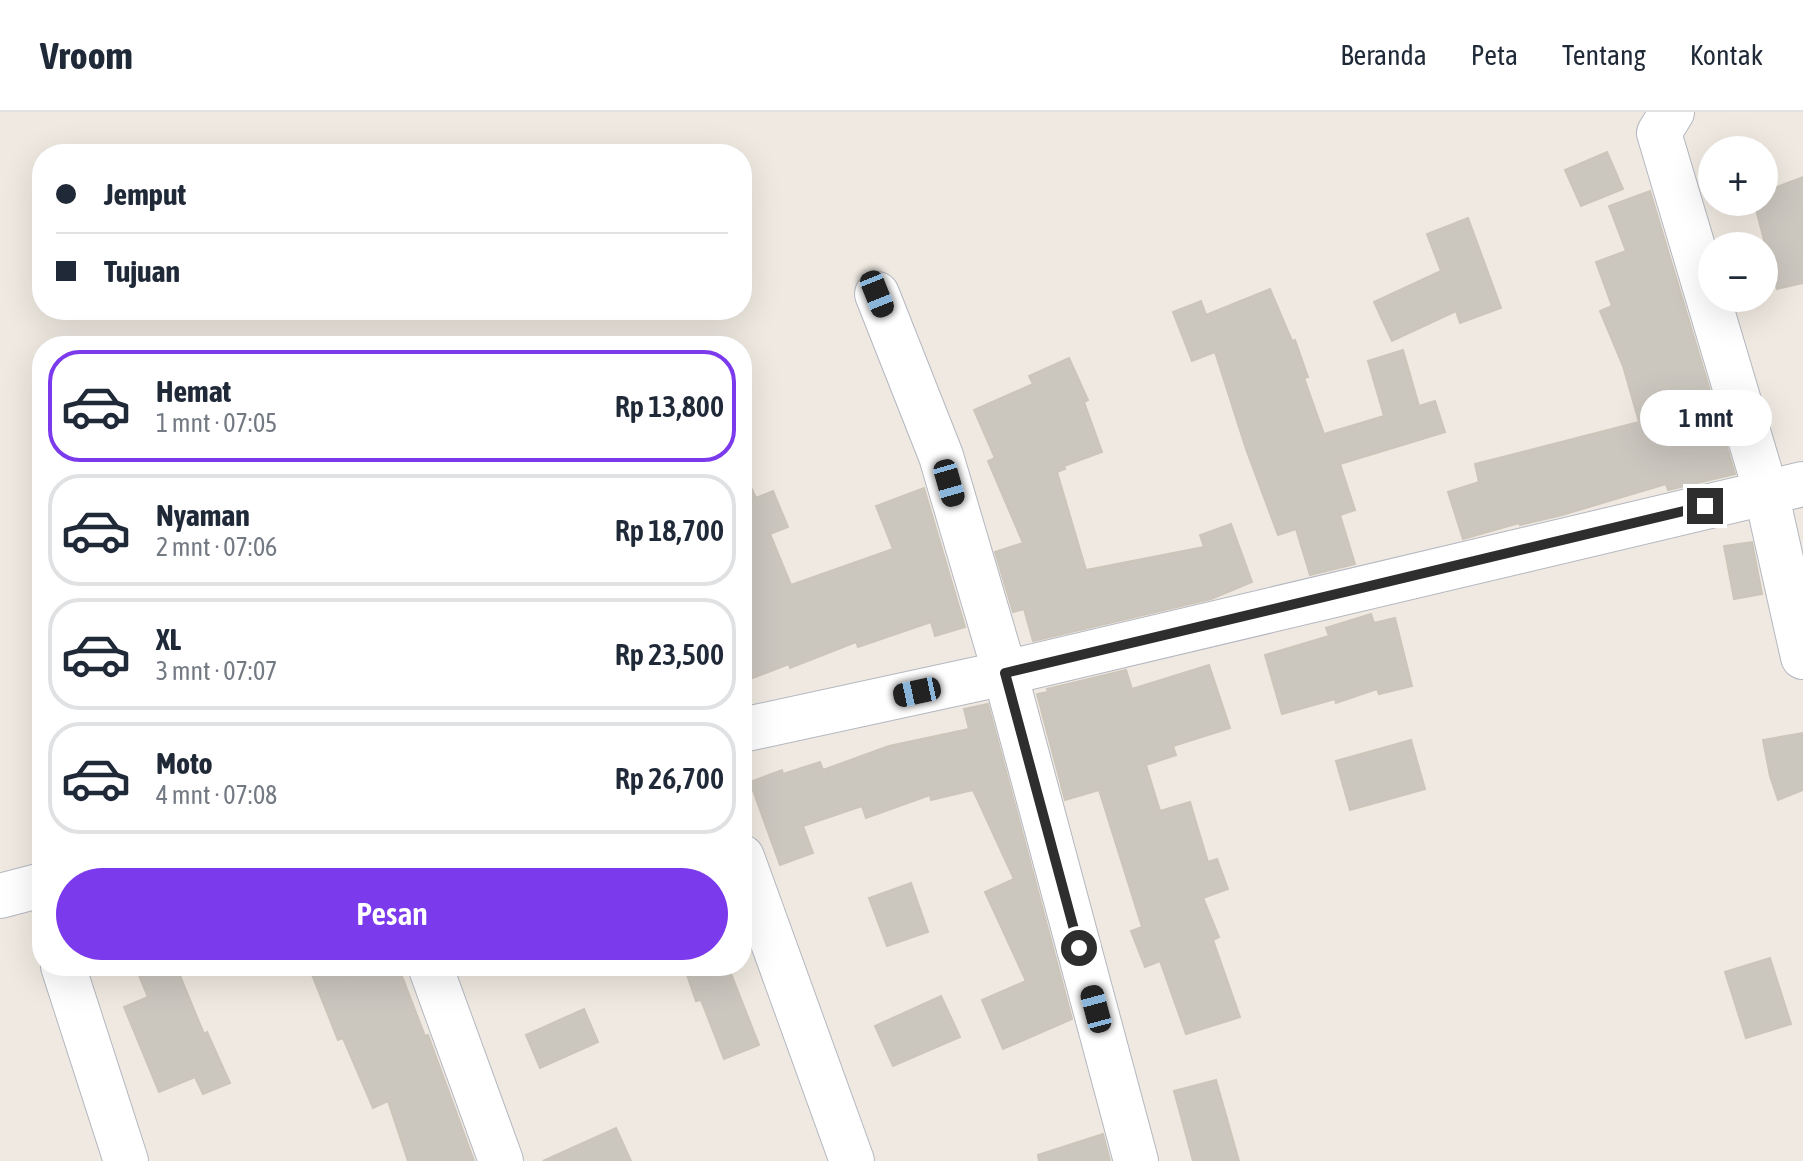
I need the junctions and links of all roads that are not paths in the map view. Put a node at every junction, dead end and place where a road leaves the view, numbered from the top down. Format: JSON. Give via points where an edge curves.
{"nodes":[{"id":1,"x":1672,"y":112,"type":"edge"},
{"id":2,"x":877,"y":294,"type":"dead end"},
{"id":3,"x":1784,"y":488,"type":"edge"},
{"id":4,"x":1803,"y":657,"type":"edge"},
{"id":5,"x":1005,"y":673,"type":"junction"},
{"id":6,"x":752,"y":728,"type":"edge"},
{"id":7,"x":752,"y":885,"type":"edge"},
{"id":8,"x":66,"y":976,"type":"edge"},
{"id":9,"x":434,"y":976,"type":"edge"},
{"id":10,"x":126,"y":1161,"type":"edge"},
{"id":11,"x":501,"y":1161,"type":"edge"},
{"id":12,"x":852,"y":1161,"type":"edge"},
{"id":13,"x":1136,"y":1161,"type":"edge"}],
"edges":[{"from":1,"to":3,"type":"street","via":[[1659,133]]},
{"from":2,"to":5,"type":"street","via":[[941,456]]},
{"from":3,"to":4,"type":"street"},
{"from":3,"to":5,"type":"street"},
{"from":5,"to":6,"type":"street"},
{"from":5,"to":13,"type":"street"},
{"from":7,"to":12,"type":"street"},
{"from":8,"to":10,"type":"street"},
{"from":9,"to":11,"type":"street"}]}
